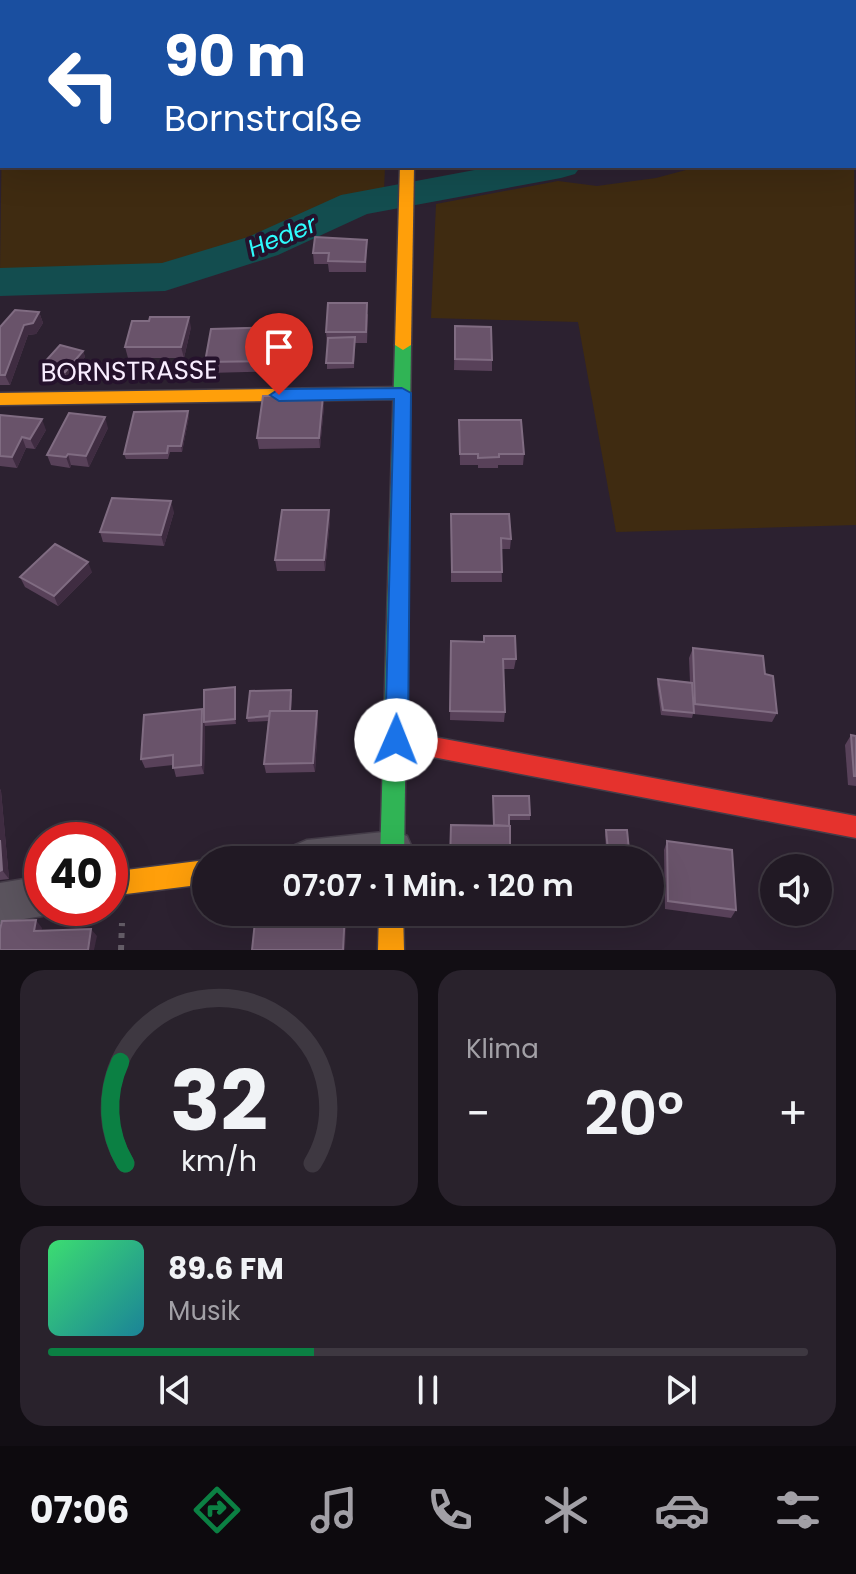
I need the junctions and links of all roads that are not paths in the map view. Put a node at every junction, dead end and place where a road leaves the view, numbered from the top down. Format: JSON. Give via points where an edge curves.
{"nodes":[{"id":1,"x":407,"y":170,"type":"edge"},
{"id":2,"x":402,"y":393,"type":"junction"},
{"id":3,"x":0,"y":399,"type":"edge"},
{"id":4,"x":396,"y":740,"type":"junction"},
{"id":5,"x":856,"y":827,"type":"edge"},
{"id":6,"x":392,"y":846,"type":"edge"},
{"id":7,"x":192,"y":874,"type":"edge"},
{"id":8,"x":128,"y":882,"type":"edge"},
{"id":9,"x":24,"y":899,"type":"edge"},
{"id":10,"x":0,"y":903,"type":"edge"},
{"id":11,"x":391,"y":926,"type":"edge"},
{"id":12,"x":391,"y":950,"type":"edge"}],
"edges":[{"from":1,"to":2,"type":"street"},
{"from":2,"to":3,"type":"street","name":"BORNSTRASSE"},
{"from":2,"to":4,"type":"street"},
{"from":4,"to":5,"type":"street"},
{"from":4,"to":6,"type":"street"},
{"from":7,"to":8,"type":"street"},
{"from":9,"to":10,"type":"street"},
{"from":11,"to":12,"type":"street"}]}
